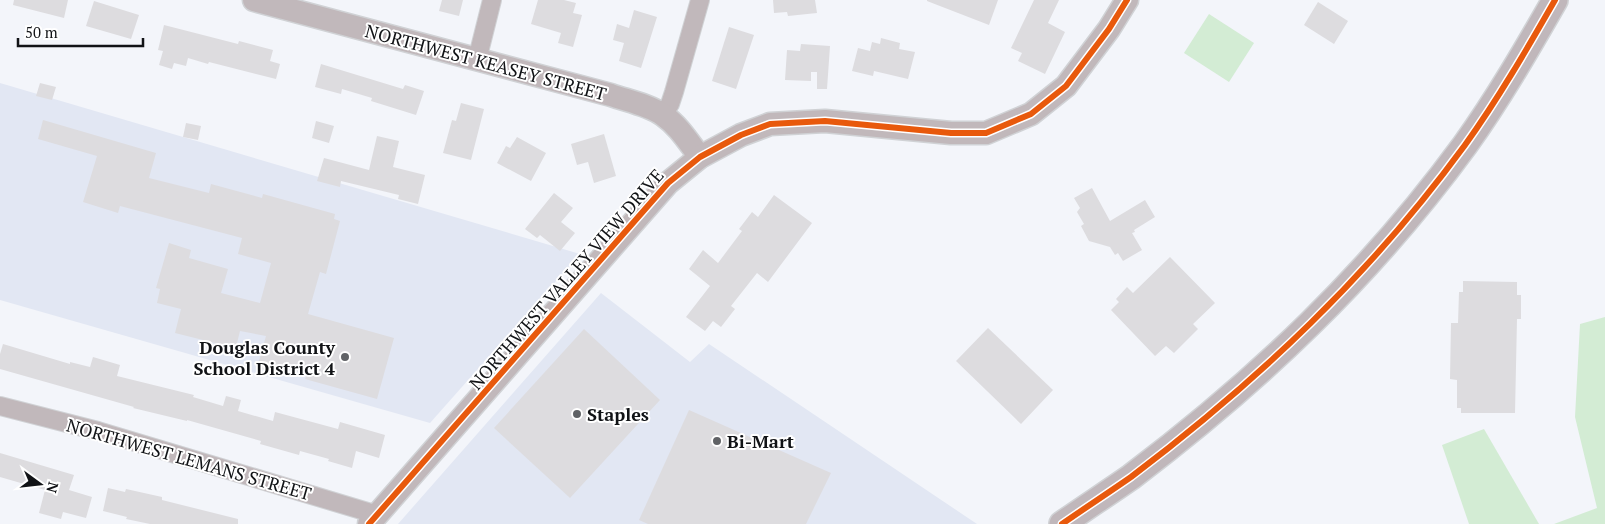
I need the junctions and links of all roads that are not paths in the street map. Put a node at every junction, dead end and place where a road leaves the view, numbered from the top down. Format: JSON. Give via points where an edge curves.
{"nodes":[{"id":1,"x":254,"y":0,"type":"edge"},
{"id":2,"x":492,"y":0,"type":"edge"},
{"id":3,"x":700,"y":0,"type":"edge"},
{"id":4,"x":1127,"y":0,"type":"edge"},
{"id":5,"x":1555,"y":0,"type":"edge"},
{"id":6,"x":477,"y":60,"type":"junction"},
{"id":7,"x":663,"y":115,"type":"junction"},
{"id":8,"x":700,"y":157,"type":"junction"},
{"id":9,"x":0,"y":406,"type":"edge"},
{"id":10,"x":374,"y":519,"type":"edge"},
{"id":11,"x":1062,"y":524,"type":"edge"}],
"edges":[{"from":1,"to":6,"type":"street","name":"NORTHWEST KEASEY STREET"},
{"from":2,"to":6,"type":"street"},
{"from":3,"to":7,"type":"street","via":[[674,92]]},
{"from":4,"to":8,"type":"street","name":"NORTHWEST VALLEY VIEW DRIVE","via":[[1066,86],[1032,114],[986,133],[951,133],[825,121],[770,124]]},
{"from":5,"to":11,"type":"main road","via":[[1466,143],[1363,271],[1252,379],[1130,478]]},
{"from":6,"to":7,"type":"street","name":"NORTHWEST KEASEY STREET","via":[[611,95]]},
{"from":7,"to":8,"type":"street","name":"NORTHWEST KEASEY STREET","via":[[682,132]]},
{"from":8,"to":10,"type":"street","name":"NORTHWEST VALLEY VIEW DRIVE","via":[[668,183]]},
{"from":9,"to":10,"type":"street","name":"NORTHWEST LEMANS STREET","via":[[98,431]]}]}
